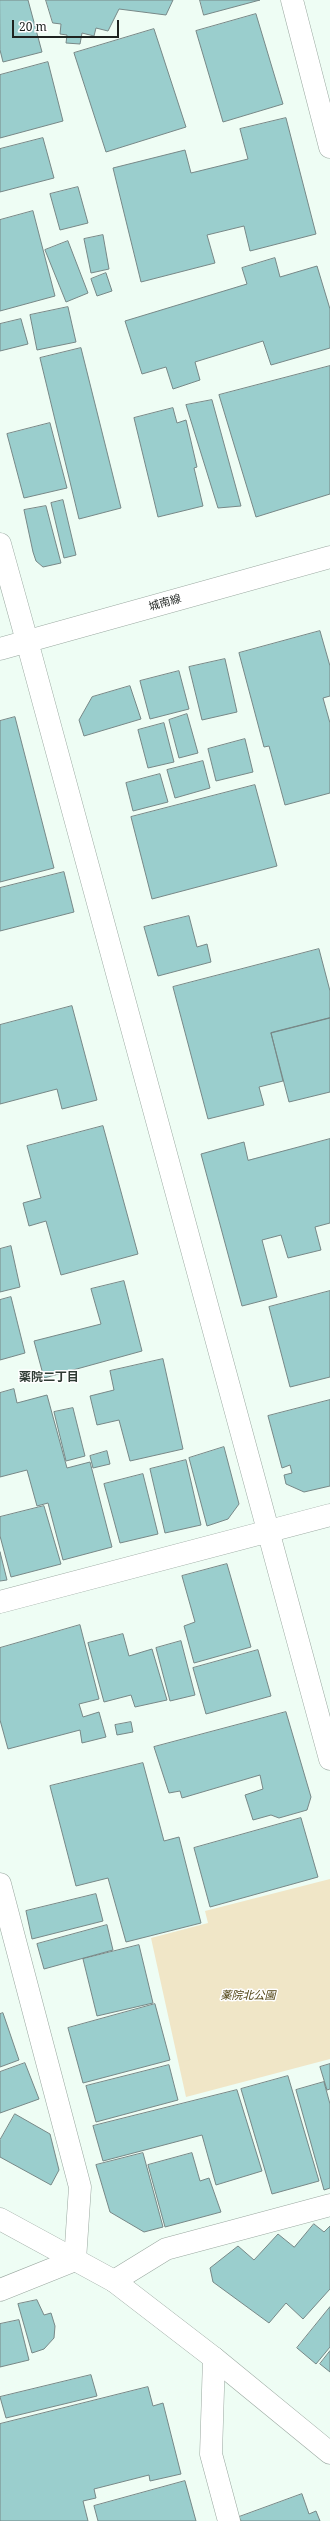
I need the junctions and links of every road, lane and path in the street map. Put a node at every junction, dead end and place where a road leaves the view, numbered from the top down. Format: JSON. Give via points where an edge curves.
{"nodes":[{"id":1,"x":292,"y":0,"type":"edge"},
{"id":2,"x":330,"y":147,"type":"edge"},
{"id":3,"x":0,"y":544,"type":"edge"},
{"id":4,"x":330,"y":557,"type":"edge"},
{"id":5,"x":27,"y":641,"type":"junction"},
{"id":6,"x":0,"y":649,"type":"edge"},
{"id":7,"x":330,"y":1515,"type":"edge"},
{"id":8,"x":268,"y":1533,"type":"junction"},
{"id":9,"x":0,"y":1602,"type":"edge"},
{"id":10,"x":330,"y":1759,"type":"edge"},
{"id":11,"x":0,"y":1884,"type":"edge"},
{"id":12,"x":330,"y":2206,"type":"edge"},
{"id":13,"x":0,"y":2219,"type":"edge"},
{"id":14,"x":75,"y":2260,"type":"junction"},
{"id":15,"x":114,"y":2281,"type":"junction"},
{"id":16,"x":0,"y":2290,"type":"edge"},
{"id":17,"x":214,"y":2358,"type":"junction"},
{"id":18,"x":330,"y":2453,"type":"edge"},
{"id":19,"x":228,"y":2521,"type":"edge"}],
"edges":[{"from":1,"to":2,"type":"street"},
{"from":3,"to":5,"type":"street"},
{"from":4,"to":5,"type":"street","name":"城南線"},
{"from":5,"to":6,"type":"street","name":"城南線"},
{"from":5,"to":8,"type":"street"},
{"from":7,"to":8,"type":"street"},
{"from":8,"to":9,"type":"street"},
{"from":8,"to":10,"type":"street"},
{"from":11,"to":14,"type":"street","via":[[80,2187]]},
{"from":12,"to":15,"type":"street","via":[[166,2248]]},
{"from":13,"to":14,"type":"street"},
{"from":14,"to":15,"type":"street"},
{"from":14,"to":16,"type":"street"},
{"from":15,"to":17,"type":"street"},
{"from":17,"to":18,"type":"street"},
{"from":17,"to":19,"type":"street","via":[[211,2454]]}]}
